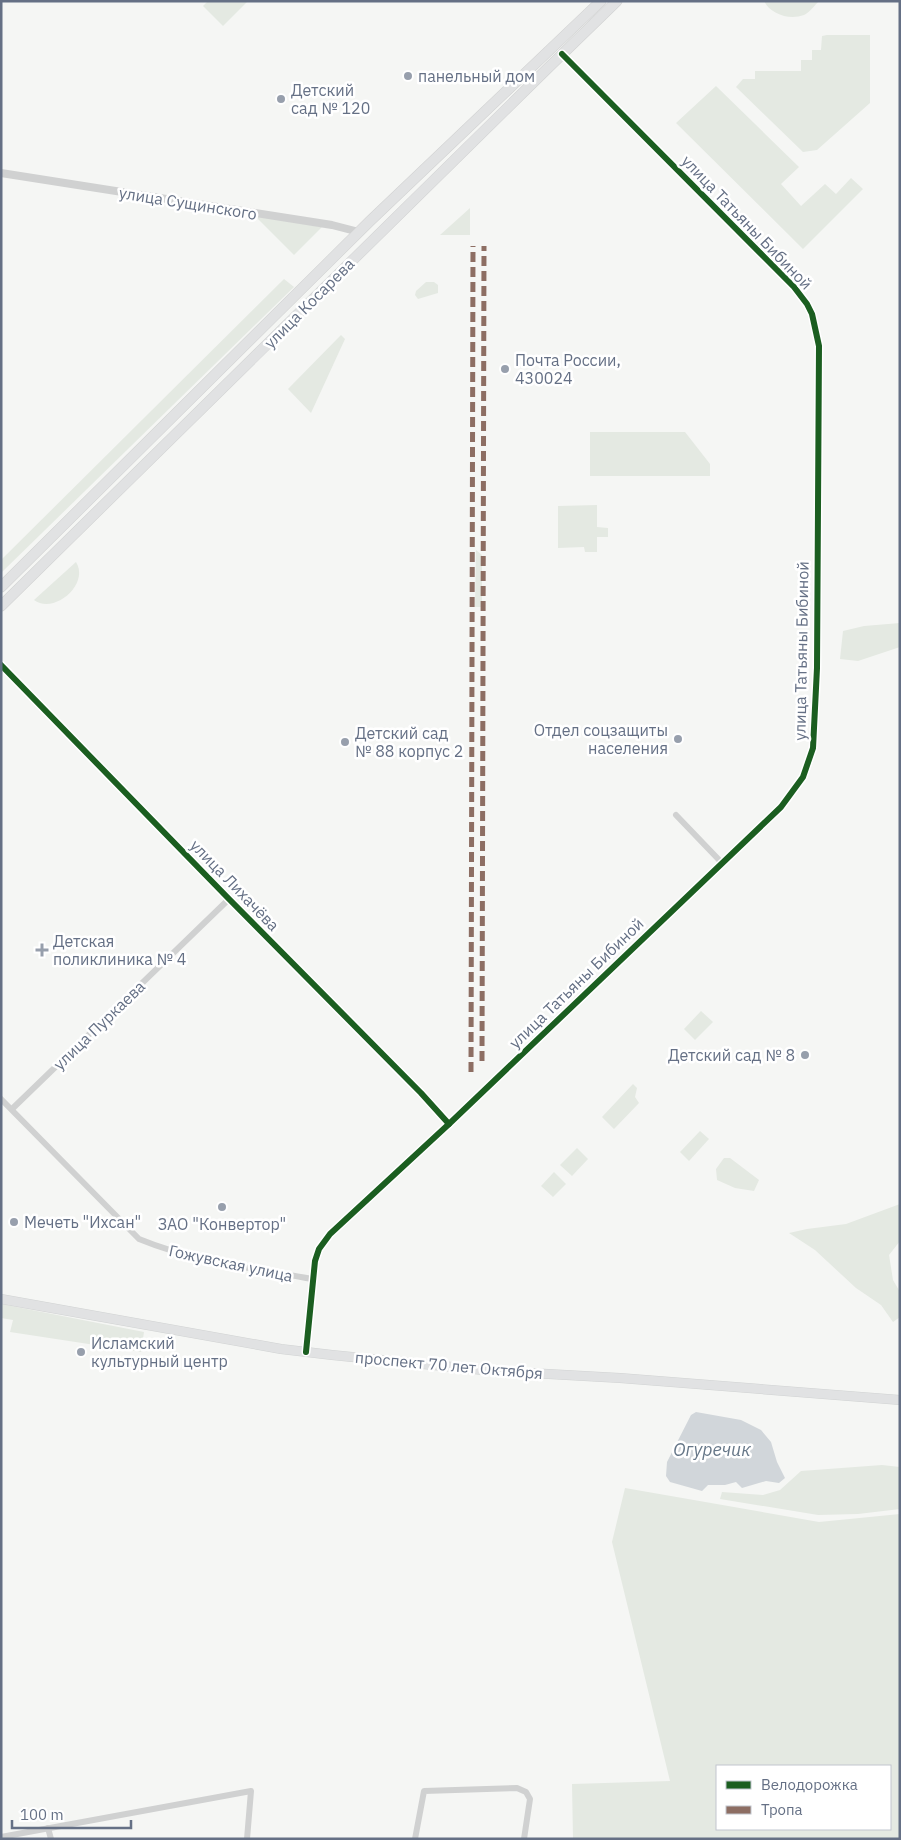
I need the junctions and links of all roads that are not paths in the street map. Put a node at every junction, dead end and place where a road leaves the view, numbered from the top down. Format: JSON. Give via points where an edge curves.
{"nodes":[{"id":1,"x":601,"y":1,"type":"edge"},
{"id":2,"x":618,"y":1,"type":"edge"},
{"id":3,"x":554,"y":46,"type":"junction"},
{"id":4,"x":562,"y":54,"type":"junction"},
{"id":5,"x":1,"y":173,"type":"edge"},
{"id":6,"x":359,"y":232,"type":"junction"},
{"id":7,"x":370,"y":243,"type":"junction"},
{"id":8,"x":1,"y":587,"type":"edge"},
{"id":9,"x":1,"y":606,"type":"edge"},
{"id":10,"x":1,"y":665,"type":"edge"},
{"id":11,"x":676,"y":815,"type":"dead end"},
{"id":12,"x":722,"y":863,"type":"junction"},
{"id":13,"x":228,"y":899,"type":"junction"},
{"id":14,"x":1,"y":1099,"type":"edge"},
{"id":15,"x":12,"y":1109,"type":"junction"},
{"id":16,"x":449,"y":1124,"type":"junction"},
{"id":17,"x":312,"y":1279,"type":"junction"},
{"id":18,"x":1,"y":1299,"type":"edge"},
{"id":19,"x":306,"y":1352,"type":"junction"},
{"id":20,"x":900,"y":1400,"type":"edge"},
{"id":21,"x":48,"y":1828,"type":"junction"},
{"id":22,"x":1,"y":1837,"type":"edge"},
{"id":23,"x":50,"y":1839,"type":"edge"},
{"id":24,"x":247,"y":1839,"type":"edge"},
{"id":25,"x":415,"y":1839,"type":"edge"},
{"id":26,"x":524,"y":1839,"type":"edge"}],
"edges":[{"from":1,"to":3,"type":"main road","name":"улица Косарева"},
{"from":2,"to":4,"type":"main road","name":"улица Косарева"},
{"from":3,"to":4,"type":"main road"},
{"from":3,"to":6,"type":"main road","name":"улица Косарева"},
{"from":4,"to":7,"type":"main road","name":"улица Косарева"},
{"from":4,"to":12,"type":"street","name":"улица Татьяны Бибиной","via":[[794,286],[807,304],[816,331],[820,376],[813,748],[803,777],[794,790]]},
{"from":5,"to":6,"type":"street","name":"улица Сущинского","via":[[332,225]]},
{"from":6,"to":7,"type":"main road"},
{"from":6,"to":8,"type":"main road","name":"улица Косарева"},
{"from":7,"to":9,"type":"main road","name":"улица Косарева"},
{"from":10,"to":13,"type":"street","name":"улица Лихачёва"},
{"from":11,"to":12,"type":"street"},
{"from":12,"to":16,"type":"street","name":"улица Татьяны Бибиной"},
{"from":13,"to":15,"type":"street","name":"улица Пуркаева"},
{"from":13,"to":16,"type":"street","name":"улица Лихачёва"},
{"from":14,"to":15,"type":"street","name":"Гожувская улица"},
{"from":15,"to":17,"type":"street","name":"Гожувская улица","via":[[139,1239],[165,1250],[211,1262]]},
{"from":16,"to":17,"type":"street","name":"улица Татьяны Бибиной","via":[[330,1234],[319,1249]]},
{"from":17,"to":19,"type":"street","name":"улица Татьяны Бибиной"},
{"from":18,"to":19,"type":"main road","name":"проспект 70 лет Октября"},
{"from":19,"to":20,"type":"main road","name":"проспект 70 лет Октября","via":[[493,1371],[629,1378]]},
{"from":21,"to":22,"type":"street"},
{"from":21,"to":23,"type":"street"},
{"from":21,"to":24,"type":"street","via":[[251,1791]]},
{"from":25,"to":26,"type":"street","via":[[424,1791],[517,1788],[526,1792],[530,1799]]}]}
